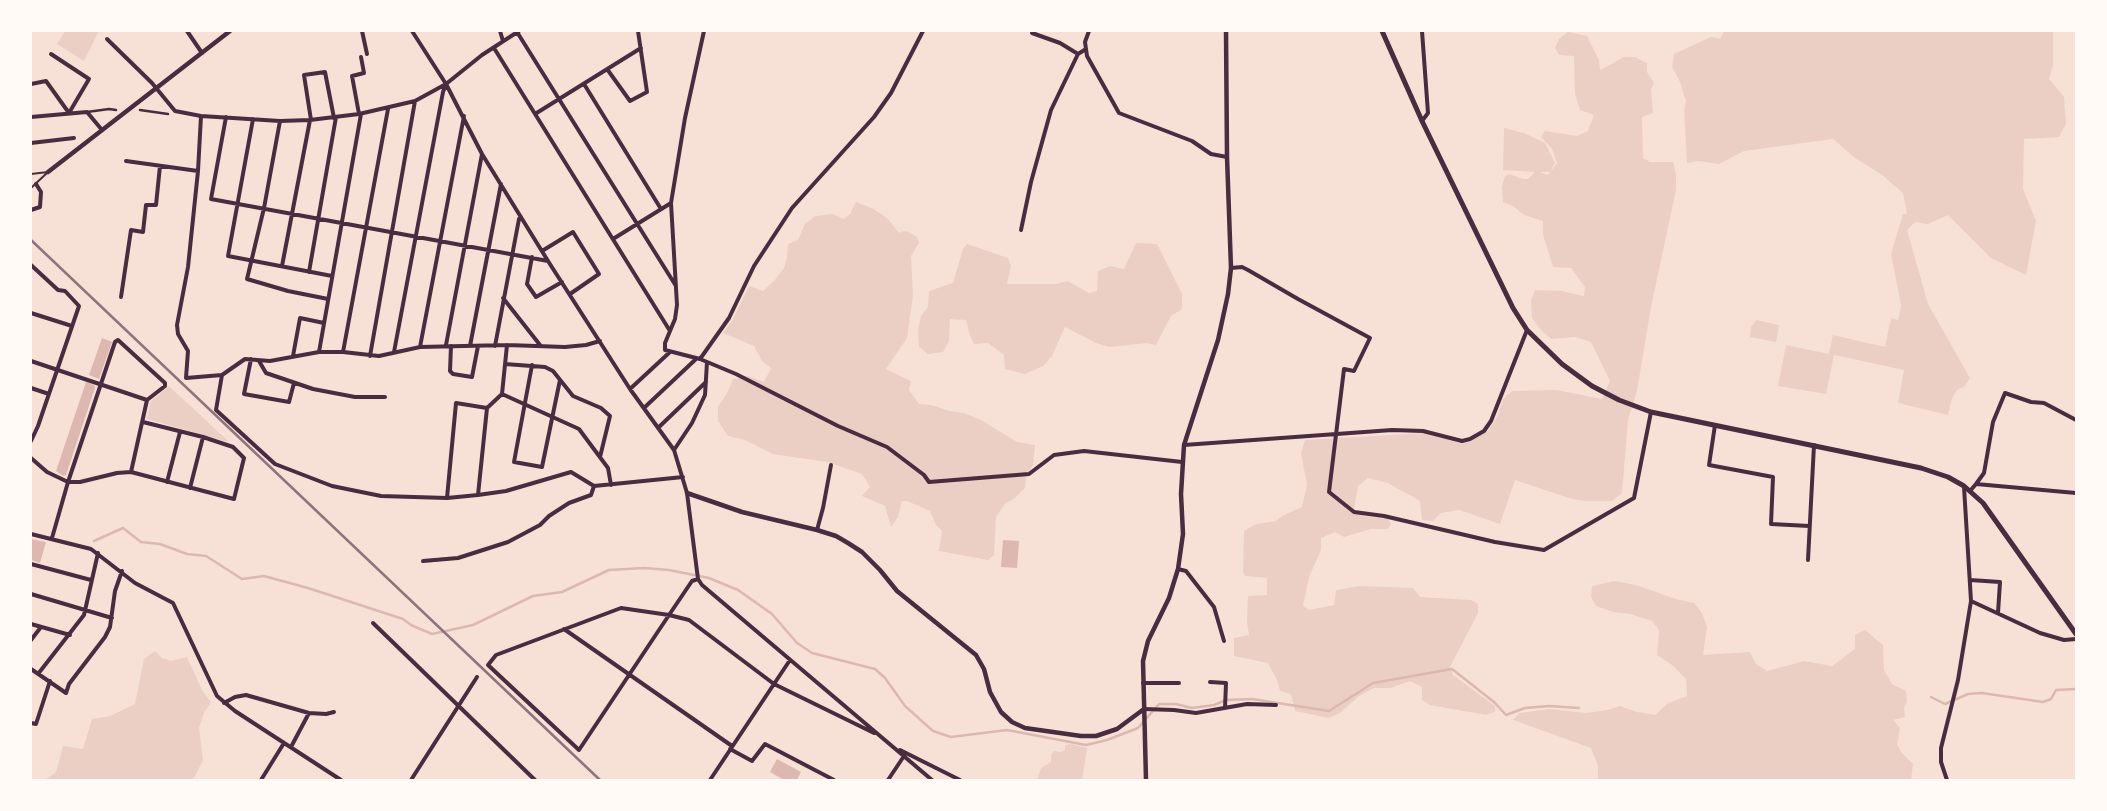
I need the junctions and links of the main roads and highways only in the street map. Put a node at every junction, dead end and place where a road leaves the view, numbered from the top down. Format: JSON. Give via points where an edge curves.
{"nodes":[{"id":1,"x":1382,"y":31,"type":"edge"},
{"id":2,"x":2076,"y":634,"type":"edge"}],
"edges":[{"from":1,"to":2,"type":"main road","via":[[1422,122],[1502,286],[1527,330],[1562,364],[1592,386],[1651,412],[1921,468],[1964,486],[1998,521]]}]}
